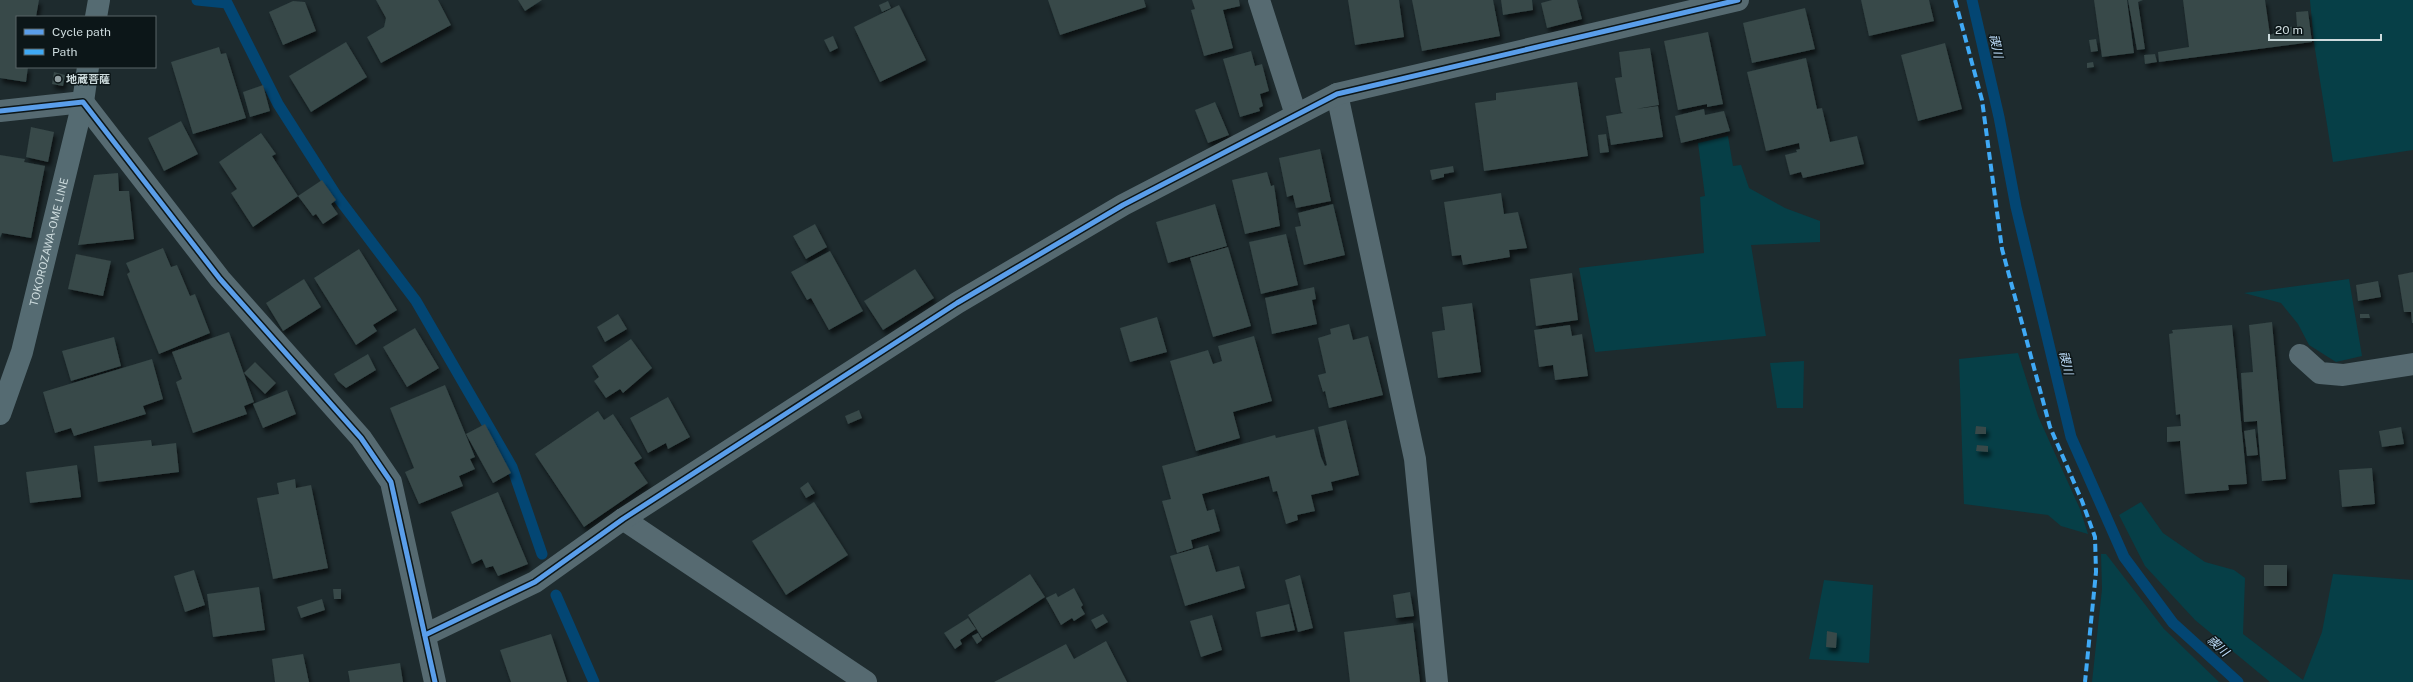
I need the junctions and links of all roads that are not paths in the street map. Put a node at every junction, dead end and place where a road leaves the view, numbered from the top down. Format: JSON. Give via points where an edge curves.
{"nodes":[{"id":1,"x":1259,"y":0,"type":"edge"},
{"id":2,"x":1738,"y":0,"type":"edge"},
{"id":3,"x":88,"y":68,"type":"edge"},
{"id":4,"x":1337,"y":94,"type":"junction"},
{"id":5,"x":82,"y":102,"type":"junction"},
{"id":6,"x":0,"y":111,"type":"edge"},
{"id":7,"x":1296,"y":115,"type":"junction"},
{"id":8,"x":2300,"y":355,"type":"dead end"},
{"id":9,"x":2413,"y":364,"type":"edge"},
{"id":10,"x":0,"y":414,"type":"edge"},
{"id":11,"x":623,"y":519,"type":"junction"},
{"id":12,"x":425,"y":635,"type":"junction"},
{"id":13,"x":435,"y":682,"type":"edge"},
{"id":14,"x":866,"y":682,"type":"edge"},
{"id":15,"x":1437,"y":682,"type":"edge"}],
"edges":[{"from":1,"to":7,"type":"street"},
{"from":2,"to":4,"type":"street"},
{"from":3,"to":5,"type":"main road","name":"TOKOROZAWA-OME LINE"},
{"from":4,"to":7,"type":"street"},
{"from":4,"to":15,"type":"street","via":[[1415,459]]},
{"from":5,"to":6,"type":"street"},
{"from":5,"to":10,"type":"main road","name":"TOKOROZAWA-OME LINE","via":[[22,352]]},
{"from":5,"to":12,"type":"street","via":[[220,279],[361,438],[392,482]]},
{"from":7,"to":11,"type":"street","via":[[1123,205],[957,303]]},
{"from":8,"to":9,"type":"street","via":[[2320,372],[2344,375]]},
{"from":11,"to":12,"type":"street","via":[[535,582]]},
{"from":11,"to":14,"type":"street"},
{"from":12,"to":13,"type":"street"}]}
